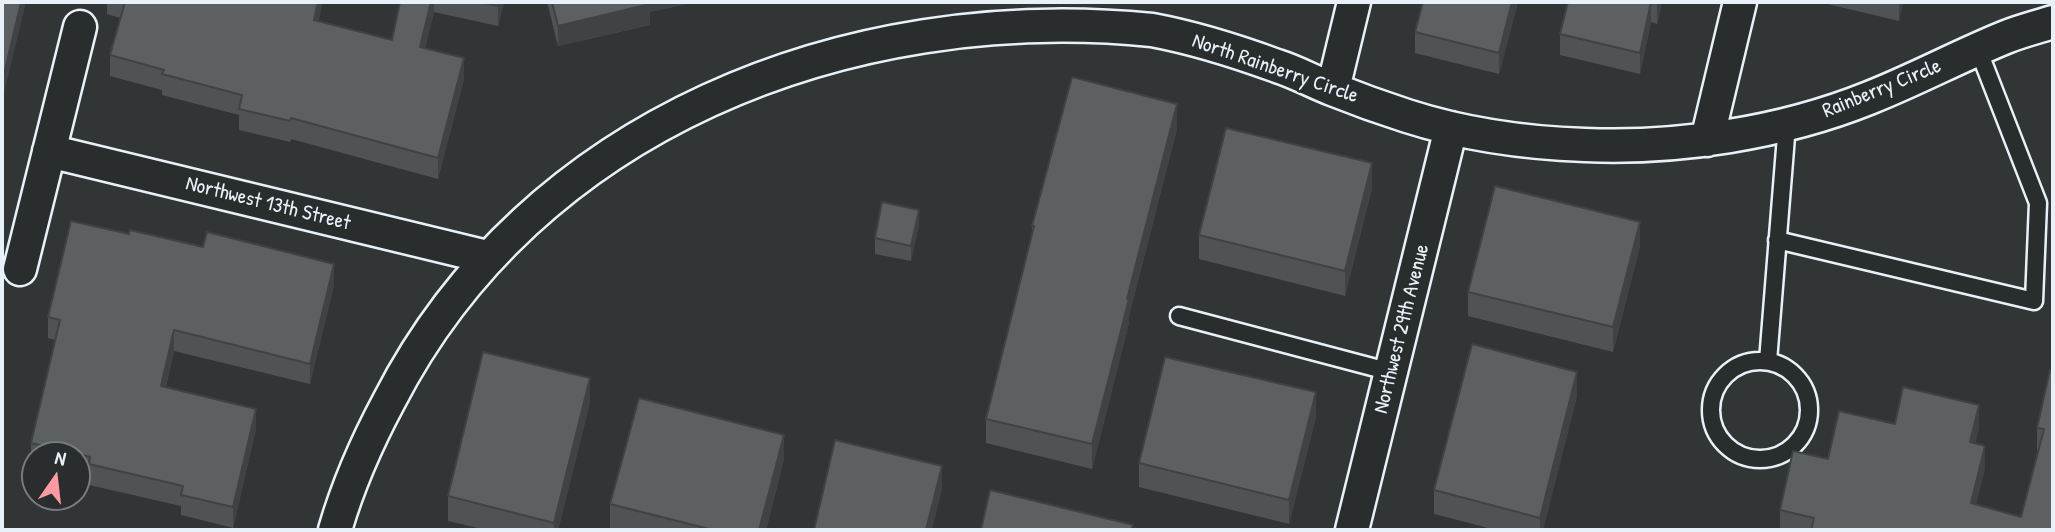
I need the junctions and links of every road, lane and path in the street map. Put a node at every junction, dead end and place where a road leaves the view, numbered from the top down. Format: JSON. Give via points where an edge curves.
{"nodes":[{"id":1,"x":1354,"y":2,"type":"edge"},
{"id":2,"x":1740,"y":2,"type":"edge"},
{"id":3,"x":2053,"y":22,"type":"edge"},
{"id":4,"x":79,"y":27,"type":"dead end"},
{"id":5,"x":1978,"y":49,"type":"junction"},
{"id":6,"x":1333,"y":89,"type":"junction"},
{"id":7,"x":1787,"y":124,"type":"junction"},
{"id":8,"x":1451,"y":128,"type":"junction"},
{"id":9,"x":1707,"y":140,"type":"junction"},
{"id":10,"x":49,"y":152,"type":"junction"},
{"id":11,"x":1777,"y":240,"type":"junction"},
{"id":12,"x":487,"y":257,"type":"junction"},
{"id":13,"x":20,"y":269,"type":"dead end"},
{"id":14,"x":1179,"y":316,"type":"dead end"},
{"id":15,"x":1768,"y":361,"type":"junction"},
{"id":16,"x":1391,"y":372,"type":"junction"},
{"id":17,"x":335,"y":530,"type":"edge"},
{"id":18,"x":1352,"y":530,"type":"edge"}],
"edges":[{"from":1,"to":6,"type":"street"},
{"from":2,"to":9,"type":"street"},
{"from":3,"to":5,"type":"street","name":"Rainberry Circle"},
{"from":4,"to":10,"type":"street"},
{"from":5,"to":7,"type":"street","name":"Rainberry Circle","via":[[1866,100]]},
{"from":5,"to":11,"type":"lane","via":[[2038,203],[2034,301]]},
{"from":6,"to":8,"type":"street","name":"North Rainberry Circle"},
{"from":6,"to":12,"type":"street","name":"North Rainberry Circle","via":[[1203,41],[1148,29],[1052,19],[982,18],[900,27],[766,64],[690,99],[618,141],[552,192]]},
{"from":7,"to":9,"type":"street","name":"Rainberry Circle"},
{"from":7,"to":11,"type":"lane"},
{"from":8,"to":9,"type":"street","name":"North Rainberry Circle","via":[[1584,145]]},
{"from":8,"to":16,"type":"street","name":"Northwest 29th Avenue"},
{"from":10,"to":12,"type":"street","name":"Northwest 13th Street"},
{"from":10,"to":13,"type":"street"},
{"from":11,"to":15,"type":"lane"},
{"from":12,"to":17,"type":"street","name":"North Rainberry Circle","via":[[451,300],[405,369],[367,443]]},
{"from":14,"to":16,"type":"lane"},
{"from":15,"to":15,"type":"lane","via":[[1738,366],[1717,387],[1712,402],[1716,432],[1725,444],[1753,458],[1783,453],[1804,432],[1809,418],[1805,388],[1783,366]]},
{"from":16,"to":18,"type":"street","name":"Northwest 29th Avenue"}]}
